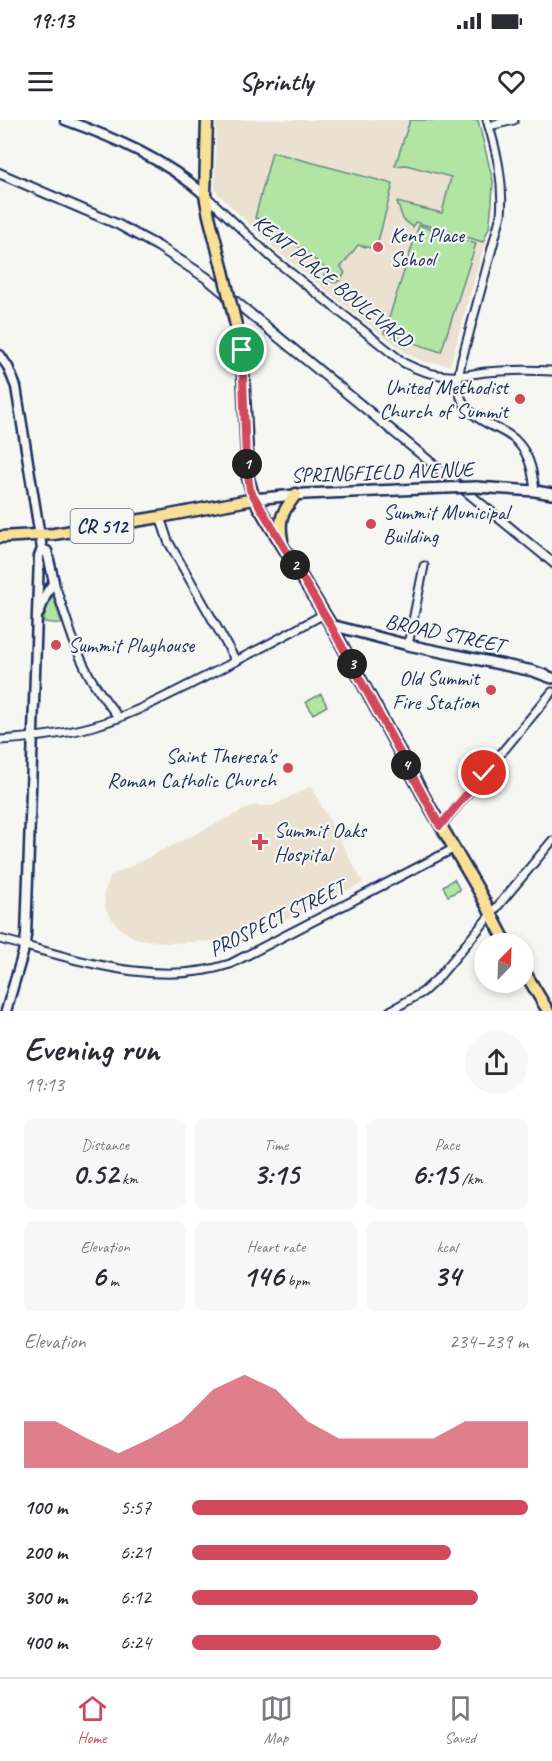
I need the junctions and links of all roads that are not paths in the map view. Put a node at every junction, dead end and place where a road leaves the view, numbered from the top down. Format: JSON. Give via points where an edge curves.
{"nodes":[{"id":1,"x":65,"y":120,"type":"edge"},
{"id":2,"x":207,"y":120,"type":"edge"},
{"id":3,"x":514,"y":120,"type":"edge"},
{"id":4,"x":488,"y":123,"type":"edge"},
{"id":5,"x":206,"y":195,"type":"junction"},
{"id":6,"x":0,"y":355,"type":"edge"},
{"id":7,"x":552,"y":371,"type":"edge"},
{"id":8,"x":458,"y":376,"type":"junction"},
{"id":9,"x":535,"y":491,"type":"junction"},
{"id":10,"x":552,"y":494,"type":"edge"},
{"id":11,"x":296,"y":495,"type":"junction"},
{"id":12,"x":254,"y":499,"type":"junction"},
{"id":13,"x":160,"y":517,"type":"junction"},
{"id":14,"x":40,"y":536,"type":"junction"},
{"id":15,"x":0,"y":537,"type":"edge"},
{"id":16,"x":283,"y":546,"type":"junction"},
{"id":17,"x":42,"y":549,"type":"junction"},
{"id":18,"x":424,"y":566,"type":"dead end"},
{"id":19,"x":54,"y":582,"type":"junction"},
{"id":20,"x":324,"y":615,"type":"junction"},
{"id":21,"x":36,"y":622,"type":"junction"},
{"id":22,"x":331,"y":626,"type":"junction"},
{"id":23,"x":408,"y":645,"type":"junction"},
{"id":24,"x":236,"y":661,"type":"junction"},
{"id":25,"x":552,"y":678,"type":"edge"},
{"id":26,"x":552,"y":692,"type":"edge"},
{"id":27,"x":119,"y":718,"type":"junction"},
{"id":28,"x":33,"y":738,"type":"junction"},
{"id":29,"x":0,"y":740,"type":"edge"},
{"id":30,"x":440,"y":826,"type":"junction"},
{"id":31,"x":552,"y":841,"type":"edge"},
{"id":32,"x":453,"y":849,"type":"junction"},
{"id":33,"x":491,"y":915,"type":"junction"},
{"id":34,"x":501,"y":933,"type":"edge"},
{"id":35,"x":0,"y":939,"type":"edge"},
{"id":36,"x":25,"y":945,"type":"junction"},
{"id":37,"x":534,"y":988,"type":"edge"},
{"id":38,"x":6,"y":1011,"type":"edge"},
{"id":39,"x":390,"y":1011,"type":"edge"},
{"id":40,"x":548,"y":1011,"type":"edge"}],
"edges":[{"from":1,"to":5,"type":"street","name":"KENT PLACE BOULEVARD","via":[[163,164]]},
{"from":2,"to":5,"type":"main road"},
{"from":3,"to":4,"type":"street"},
{"from":4,"to":8,"type":"street","via":[[500,173],[501,215]]},
{"from":5,"to":8,"type":"street","name":"KENT PLACE BOULEVARD","via":[[271,258],[404,363],[424,372]]},
{"from":5,"to":12,"type":"main road","bridge":true,"via":[[242,350],[248,478]]},
{"from":6,"to":14,"type":"street","via":[[16,387]]},
{"from":7,"to":8,"type":"street","name":"KENT PLACE BOULEVARD"},
{"from":8,"to":9,"type":"street","via":[[466,408],[514,438],[524,450]]},
{"from":9,"to":10,"type":"main road","name":"SPRINGFIELD AVENUE"},
{"from":9,"to":11,"type":"main road","name":"SPRINGFIELD AVENUE","bridge":true,"via":[[476,487]]},
{"from":11,"to":12,"type":"main road","name":"SPRINGFIELD AVENUE"},
{"from":11,"to":16,"type":"main road","via":[[280,523]]},
{"from":12,"to":13,"type":"main road","name":"SPRINGFIELD AVENUE","number":"CR 512"},
{"from":12,"to":16,"type":"main road"},
{"from":13,"to":14,"type":"main road","name":"SPRINGFIELD AVENUE","number":"CR 512"},
{"from":13,"to":24,"type":"street","via":[[171,547]]},
{"from":14,"to":15,"type":"main road","name":"SPRINGFIELD AVENUE","number":"CR 512"},
{"from":14,"to":17,"type":"street"},
{"from":16,"to":20,"type":"main road"},
{"from":17,"to":19,"type":"street","via":[[47,552]]},
{"from":17,"to":21,"type":"street"},
{"from":18,"to":23,"type":"street"},
{"from":19,"to":21,"type":"street"},
{"from":19,"to":27,"type":"street","via":[[88,674]]},
{"from":20,"to":22,"type":"main road"},
{"from":20,"to":24,"type":"street"},
{"from":21,"to":28,"type":"street"},
{"from":22,"to":23,"type":"main road","name":"BROAD STREET"},
{"from":22,"to":30,"type":"main road"},
{"from":23,"to":25,"type":"main road","name":"BROAD STREET"},
{"from":24,"to":27,"type":"street"},
{"from":26,"to":30,"type":"street"},
{"from":27,"to":28,"type":"street"},
{"from":28,"to":29,"type":"street"},
{"from":28,"to":36,"type":"street"},
{"from":30,"to":32,"type":"main road"},
{"from":31,"to":33,"type":"street"},
{"from":32,"to":33,"type":"main road"},
{"from":32,"to":36,"type":"street","name":"PROSPECT STREET","via":[[217,968],[131,971]]},
{"from":33,"to":34,"type":"main road"},
{"from":33,"to":39,"type":"street","via":[[431,985]]},
{"from":35,"to":36,"type":"street","name":"PROSPECT STREET"},
{"from":36,"to":38,"type":"street"},
{"from":37,"to":40,"type":"main road"}]}
